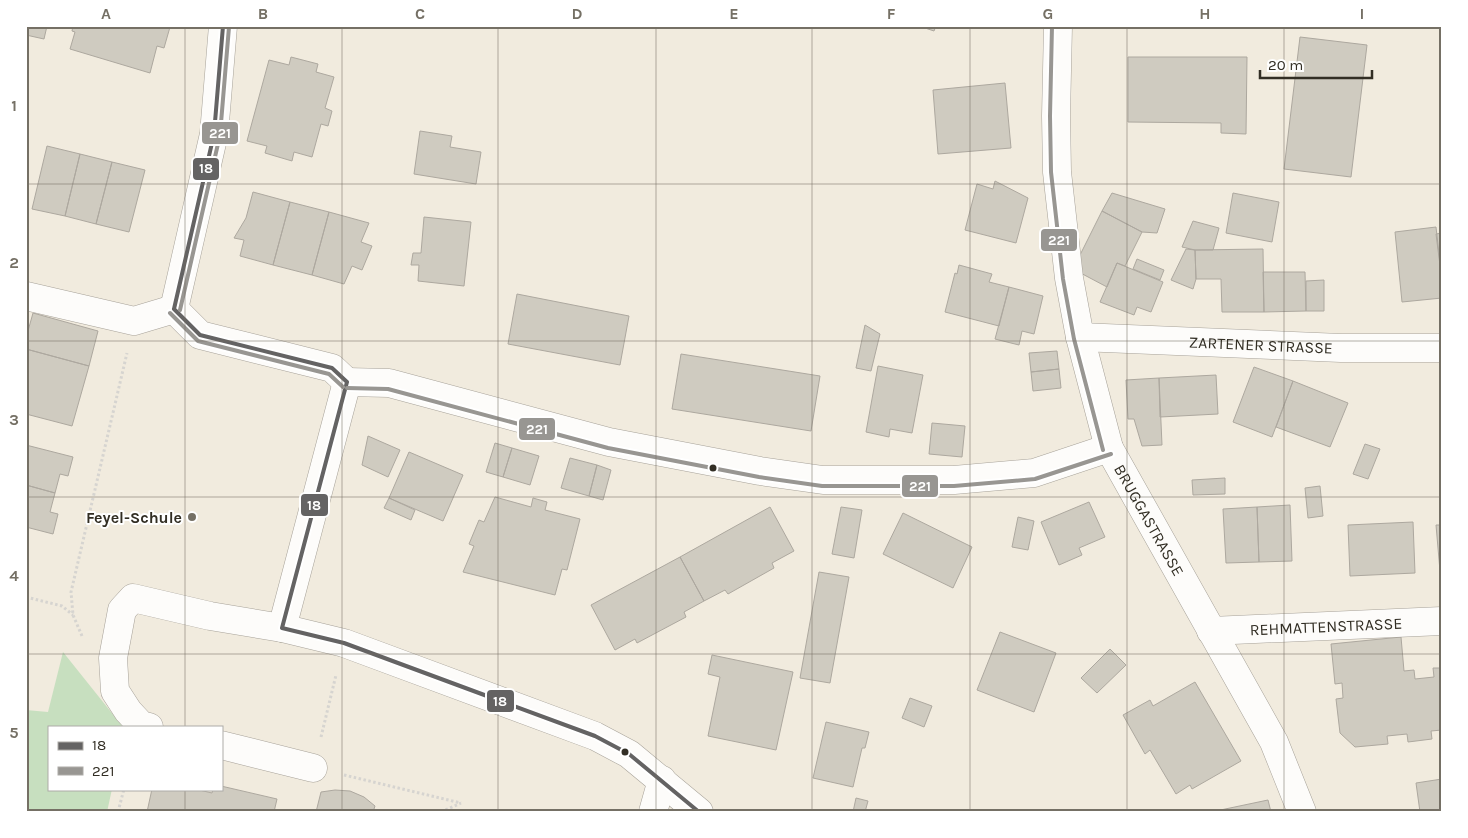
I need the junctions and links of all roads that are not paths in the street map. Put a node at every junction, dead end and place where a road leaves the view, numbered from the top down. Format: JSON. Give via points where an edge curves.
{"nodes":[{"id":1,"x":223,"y":26,"type":"edge"},
{"id":2,"x":1058,"y":26,"type":"edge"},
{"id":3,"x":26,"y":296,"type":"edge"},
{"id":4,"x":174,"y":309,"type":"junction"},
{"id":5,"x":1080,"y":337,"type":"junction"},
{"id":6,"x":1442,"y":348,"type":"edge"},
{"id":7,"x":347,"y":382,"type":"junction"},
{"id":8,"x":1109,"y":448,"type":"junction"},
{"id":9,"x":1442,"y":621,"type":"edge"},
{"id":10,"x":282,"y":628,"type":"junction"},
{"id":11,"x":1211,"y":631,"type":"junction"},
{"id":12,"x":145,"y":726,"type":"edge"},
{"id":13,"x":222,"y":745,"type":"edge"},
{"id":14,"x":313,"y":768,"type":"road end"},
{"id":15,"x":662,"y":780,"type":"junction"},
{"id":16,"x":653,"y":812,"type":"edge"},
{"id":17,"x":699,"y":812,"type":"edge"},
{"id":18,"x":1302,"y":812,"type":"edge"}],
"edges":[{"from":1,"to":4,"type":"street","via":[[214,134]]},
{"from":2,"to":5,"type":"street","name":"BRUGGASTRASSE","via":[[1057,172],[1069,278]]},
{"from":3,"to":4,"type":"street","via":[[134,321]]},
{"from":4,"to":7,"type":"street","via":[[200,335],[332,368]]},
{"from":5,"to":6,"type":"street","name":"ZARTENER STRASSE","via":[[1341,348]]},
{"from":5,"to":8,"type":"street","name":"BRUGGASTRASSE"},
{"from":7,"to":8,"type":"street","via":[[389,383],[609,442],[824,480],[954,480],[1034,473]]},
{"from":7,"to":10,"type":"street"},
{"from":8,"to":11,"type":"street","name":"BRUGGASTRASSE"},
{"from":9,"to":11,"type":"street","name":"REHMATTENSTRASSE"},
{"from":10,"to":12,"type":"street","via":[[133,598],[122,610],[113,658],[115,691],[128,711]]},
{"from":10,"to":15,"type":"street","via":[[344,643],[595,736],[629,754]]},
{"from":11,"to":18,"type":"street","name":"BRUGGASTRASSE","via":[[1274,742]]},
{"from":13,"to":14,"type":"street"},
{"from":15,"to":16,"type":"street"},
{"from":15,"to":17,"type":"street"}]}
